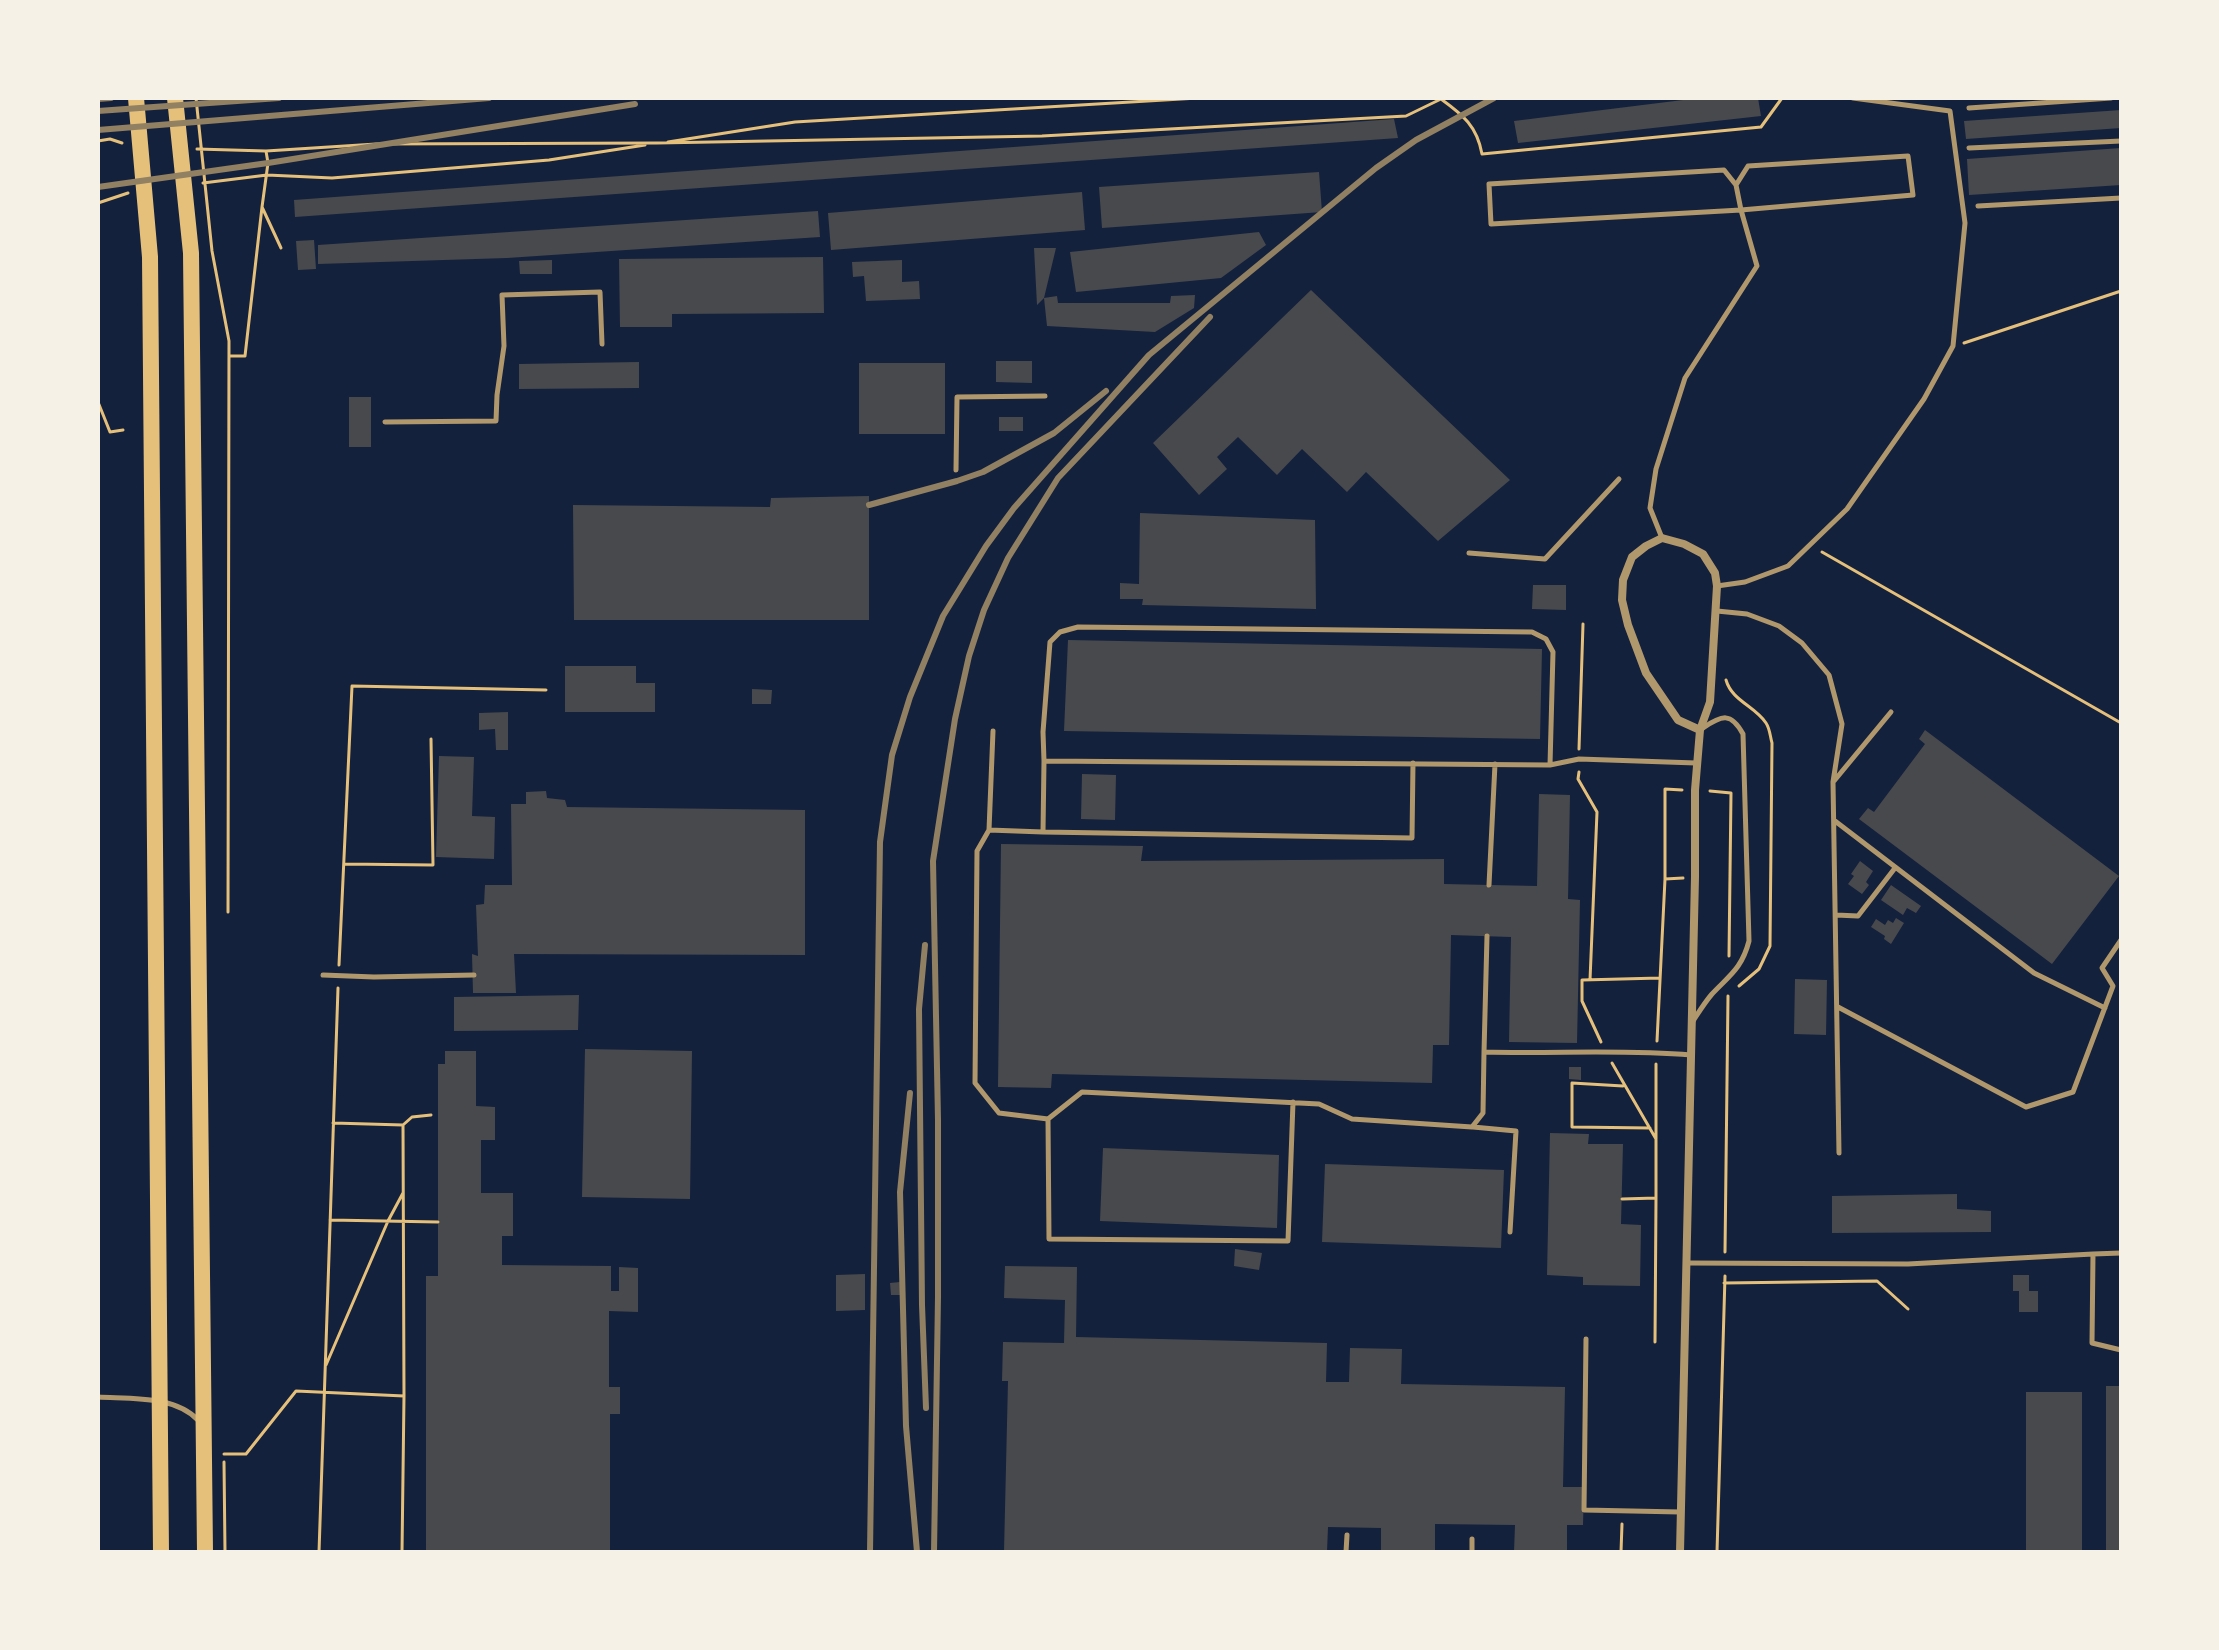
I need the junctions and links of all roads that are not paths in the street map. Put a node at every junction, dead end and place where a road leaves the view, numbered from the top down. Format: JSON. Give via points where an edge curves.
{"nodes":[{"id":1,"x":136,"y":98,"type":"edge"},
{"id":2,"x":175,"y":98,"type":"edge"},
{"id":3,"x":1853,"y":98,"type":"edge"},
{"id":4,"x":2111,"y":98,"type":"edge"},
{"id":5,"x":1969,"y":108,"type":"dead end"},
{"id":6,"x":2121,"y":141,"type":"edge"},
{"id":7,"x":1969,"y":148,"type":"dead end"},
{"id":8,"x":1736,"y":185,"type":"junction"},
{"id":9,"x":2121,"y":198,"type":"edge"},
{"id":10,"x":1978,"y":206,"type":"dead end"},
{"id":11,"x":1741,"y":210,"type":"junction"},
{"id":12,"x":602,"y":344,"type":"dead end"},
{"id":13,"x":1045,"y":396,"type":"dead end"},
{"id":14,"x":385,"y":422,"type":"dead end"},
{"id":15,"x":956,"y":470,"type":"dead end"},
{"id":16,"x":1619,"y":479,"type":"dead end"},
{"id":17,"x":1662,"y":538,"type":"junction"},
{"id":18,"x":1469,"y":553,"type":"dead end"},
{"id":19,"x":1717,"y":586,"type":"junction"},
{"id":20,"x":1717,"y":611,"type":"junction"},
{"id":21,"x":1891,"y":712,"type":"dead end"},
{"id":22,"x":1700,"y":730,"type":"junction"},
{"id":23,"x":993,"y":731,"type":"dead end"},
{"id":24,"x":1044,"y":761,"type":"junction"},
{"id":25,"x":1413,"y":763,"type":"junction"},
{"id":26,"x":1697,"y":763,"type":"junction"},
{"id":27,"x":1495,"y":764,"type":"junction"},
{"id":28,"x":1550,"y":765,"type":"junction"},
{"id":29,"x":1833,"y":782,"type":"junction"},
{"id":30,"x":1834,"y":821,"type":"junction"},
{"id":31,"x":989,"y":830,"type":"junction"},
{"id":32,"x":1043,"y":832,"type":"junction"},
{"id":33,"x":1895,"y":868,"type":"junction"},
{"id":34,"x":1489,"y":885,"type":"dead end"},
{"id":35,"x":1836,"y":915,"type":"junction"},
{"id":36,"x":1487,"y":936,"type":"dead end"},
{"id":37,"x":2121,"y":940,"type":"edge"},
{"id":38,"x":323,"y":975,"type":"dead end"},
{"id":39,"x":474,"y":975,"type":"dead end"},
{"id":40,"x":1837,"y":1006,"type":"junction"},
{"id":41,"x":2105,"y":1008,"type":"junction"},
{"id":42,"x":1692,"y":1022,"type":"junction"},
{"id":43,"x":1484,"y":1052,"type":"junction"},
{"id":44,"x":1692,"y":1056,"type":"junction"},
{"id":45,"x":1293,"y":1102,"type":"junction"},
{"id":46,"x":1048,"y":1119,"type":"junction"},
{"id":47,"x":1472,"y":1127,"type":"junction"},
{"id":48,"x":1839,"y":1153,"type":"dead end"},
{"id":49,"x":1510,"y":1232,"type":"dead end"},
{"id":50,"x":2121,"y":1253,"type":"edge"},
{"id":51,"x":2093,"y":1254,"type":"junction"},
{"id":52,"x":1687,"y":1263,"type":"junction"},
{"id":53,"x":1586,"y":1339,"type":"dead end"},
{"id":54,"x":2121,"y":1350,"type":"edge"},
{"id":55,"x":98,"y":1397,"type":"edge"},
{"id":56,"x":159,"y":1401,"type":"junction"},
{"id":57,"x":202,"y":1425,"type":"junction"},
{"id":58,"x":1681,"y":1512,"type":"junction"},
{"id":59,"x":1347,"y":1535,"type":"dead end"},
{"id":60,"x":1472,"y":1539,"type":"dead end"},
{"id":61,"x":161,"y":1552,"type":"edge"},
{"id":62,"x":205,"y":1552,"type":"edge"},
{"id":63,"x":1346,"y":1552,"type":"edge"},
{"id":64,"x":1472,"y":1552,"type":"edge"},
{"id":65,"x":1680,"y":1552,"type":"edge"}],
"edges":[{"from":1,"to":56,"type":"main road","via":[[150,257]]},
{"from":2,"to":57,"type":"main road","via":[[191,253]]},
{"from":3,"to":19,"type":"lane","via":[[1950,111],[1965,223],[1953,346],[1924,399],[1847,509],[1788,566]]},
{"from":4,"to":5,"type":"lane"},
{"from":6,"to":7,"type":"lane"},
{"from":8,"to":11,"type":"lane"},
{"from":8,"to":11,"type":"lane","via":[[1748,166],[1908,156],[1913,195]]},
{"from":8,"to":11,"type":"lane","via":[[1724,170],[1489,184],[1491,224]]},
{"from":9,"to":10,"type":"lane"},
{"from":11,"to":17,"type":"lane","via":[[1757,266],[1685,378],[1656,469],[1650,508]]},
{"from":12,"to":14,"type":"lane","via":[[600,292],[502,295],[504,346],[496,421]]},
{"from":13,"to":15,"type":"lane","via":[[957,397]]},
{"from":16,"to":18,"type":"lane","via":[[1545,559]]},
{"from":17,"to":19,"type":"street","via":[[1703,554]]},
{"from":17,"to":22,"type":"street","via":[[1632,557],[1622,600],[1646,673],[1678,720]]},
{"from":19,"to":20,"type":"street"},
{"from":20,"to":22,"type":"street","via":[[1710,702]]},
{"from":20,"to":29,"type":"lane","via":[[1747,614],[1779,626],[1829,675],[1842,724]]},
{"from":21,"to":29,"type":"lane"},
{"from":22,"to":26,"type":"street"},
{"from":22,"to":42,"type":"lane","via":[[1727,717],[1743,734],[1749,941],[1745,957]]},
{"from":23,"to":31,"type":"lane"},
{"from":24,"to":25,"type":"lane"},
{"from":24,"to":28,"type":"lane","via":[[1050,642],[1060,632],[1078,627],[1532,632],[1546,639],[1553,652]]},
{"from":24,"to":32,"type":"lane"},
{"from":25,"to":27,"type":"lane"},
{"from":25,"to":32,"type":"lane","via":[[1412,838]]},
{"from":26,"to":28,"type":"lane","via":[[1579,759]]},
{"from":26,"to":42,"type":"street"},
{"from":27,"to":28,"type":"lane"},
{"from":27,"to":34,"type":"lane"},
{"from":29,"to":30,"type":"lane"},
{"from":30,"to":33,"type":"lane"},
{"from":30,"to":35,"type":"lane"},
{"from":31,"to":32,"type":"lane"},
{"from":31,"to":46,"type":"lane","via":[[977,851],[975,1083],[999,1113]]},
{"from":33,"to":35,"type":"lane","via":[[1858,916]]},
{"from":33,"to":41,"type":"lane","via":[[2034,973]]},
{"from":35,"to":40,"type":"lane"},
{"from":36,"to":43,"type":"lane"},
{"from":37,"to":41,"type":"lane","via":[[2102,968],[2113,986]]},
{"from":38,"to":39,"type":"lane"},
{"from":40,"to":41,"type":"lane","via":[[2026,1107],[2073,1092]]},
{"from":40,"to":48,"type":"lane"},
{"from":42,"to":44,"type":"street"},
{"from":43,"to":44,"type":"lane"},
{"from":43,"to":47,"type":"lane","via":[[1483,1113]]},
{"from":44,"to":52,"type":"street"},
{"from":45,"to":46,"type":"lane","via":[[1082,1092]]},
{"from":45,"to":46,"type":"lane","via":[[1288,1241],[1049,1239]]},
{"from":45,"to":47,"type":"lane","via":[[1319,1104],[1352,1119]]},
{"from":47,"to":49,"type":"lane","via":[[1516,1131]]},
{"from":50,"to":51,"type":"lane"},
{"from":51,"to":52,"type":"lane","via":[[1908,1264]]},
{"from":51,"to":54,"type":"lane","via":[[2092,1343]]},
{"from":52,"to":58,"type":"street"},
{"from":53,"to":58,"type":"lane","via":[[1584,1510]]},
{"from":55,"to":56,"type":"lane"},
{"from":56,"to":57,"type":"lane","via":[[193,1414]]},
{"from":56,"to":61,"type":"main road"},
{"from":57,"to":62,"type":"main road"},
{"from":58,"to":65,"type":"street"},
{"from":59,"to":63,"type":"lane"},
{"from":60,"to":64,"type":"lane"}]}
